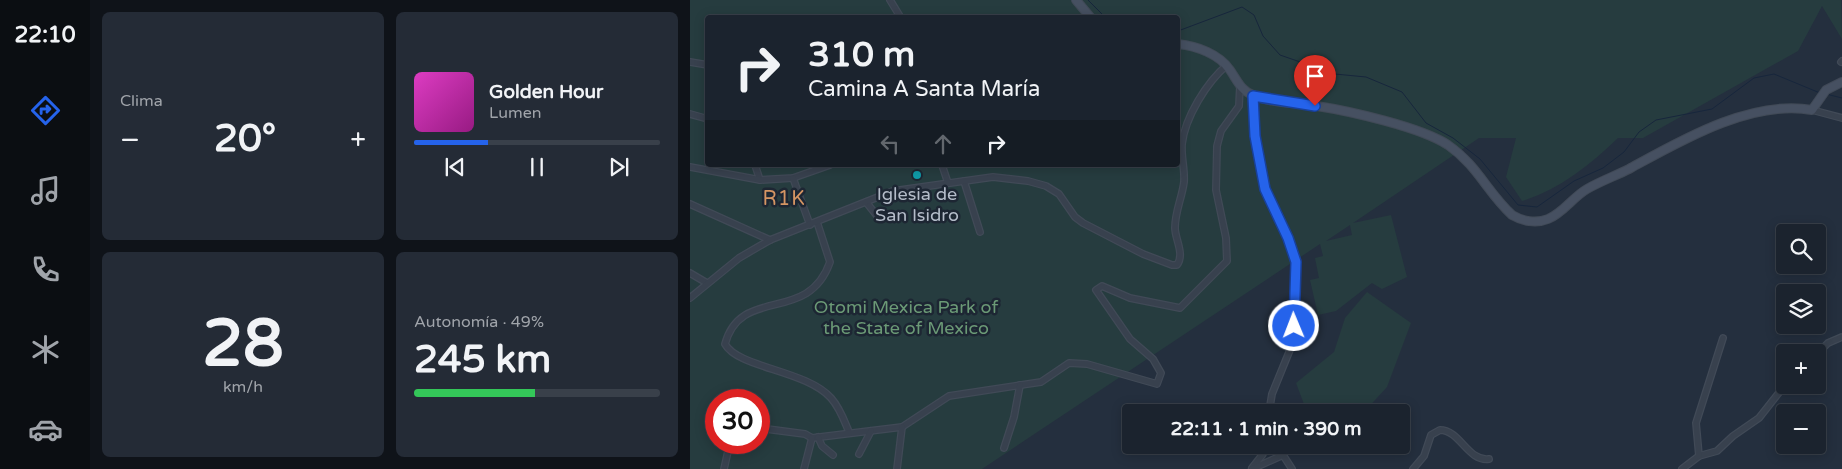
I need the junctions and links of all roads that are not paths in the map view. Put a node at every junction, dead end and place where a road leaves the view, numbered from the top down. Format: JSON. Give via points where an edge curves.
{"nodes":[{"id":1,"x":890,"y":0,"type":"edge"},
{"id":2,"x":1076,"y":0,"type":"edge"},
{"id":3,"x":899,"y":15,"type":"edge"},
{"id":4,"x":1089,"y":15,"type":"edge"},
{"id":5,"x":1180,"y":45,"type":"edge"},
{"id":6,"x":690,"y":62,"type":"edge"},
{"id":7,"x":705,"y":64,"type":"edge"},
{"id":8,"x":1226,"y":65,"type":"junction"},
{"id":9,"x":1842,"y":82,"type":"edge"},
{"id":10,"x":1240,"y":85,"type":"junction"},
{"id":11,"x":1253,"y":96,"type":"junction"},
{"id":12,"x":1813,"y":108,"type":"junction"},
{"id":13,"x":690,"y":114,"type":"edge"},
{"id":14,"x":705,"y":118,"type":"edge"},
{"id":15,"x":1842,"y":118,"type":"edge"},
{"id":16,"x":690,"y":167,"type":"edge"},
{"id":17,"x":756,"y":167,"type":"edge"},
{"id":18,"x":824,"y":167,"type":"edge"},
{"id":19,"x":943,"y":167,"type":"edge"},
{"id":20,"x":793,"y":178,"type":"junction"},
{"id":21,"x":760,"y":180,"type":"junction"},
{"id":22,"x":964,"y":181,"type":"junction"},
{"id":23,"x":948,"y":183,"type":"junction"},
{"id":24,"x":866,"y":202,"type":"junction"},
{"id":25,"x":690,"y":204,"type":"edge"},
{"id":26,"x":878,"y":217,"type":"dead end"},
{"id":27,"x":817,"y":222,"type":"junction"},
{"id":28,"x":810,"y":225,"type":"junction"},
{"id":29,"x":980,"y":232,"type":"dead end"},
{"id":30,"x":770,"y":240,"type":"junction"},
{"id":31,"x":690,"y":273,"type":"edge"},
{"id":32,"x":707,"y":283,"type":"junction"},
{"id":33,"x":690,"y":298,"type":"edge"},
{"id":34,"x":1842,"y":337,"type":"edge"},
{"id":35,"x":1723,"y":338,"type":"dead end"},
{"id":36,"x":1826,"y":345,"type":"edge"},
{"id":37,"x":1020,"y":385,"type":"junction"},
{"id":38,"x":1777,"y":394,"type":"edge"},
{"id":39,"x":1270,"y":404,"type":"edge"},
{"id":40,"x":902,"y":427,"type":"junction"},
{"id":41,"x":770,"y":429,"type":"edge"},
{"id":42,"x":871,"y":431,"type":"junction"},
{"id":43,"x":849,"y":432,"type":"junction"},
{"id":44,"x":815,"y":438,"type":"junction"},
{"id":45,"x":1004,"y":448,"type":"dead end"},
{"id":46,"x":727,"y":454,"type":"edge"},
{"id":47,"x":859,"y":454,"type":"dead end"},
{"id":48,"x":1263,"y":454,"type":"edge"},
{"id":49,"x":833,"y":455,"type":"dead end"},
{"id":50,"x":1699,"y":456,"type":"junction"},
{"id":51,"x":1489,"y":459,"type":"dead end"},
{"id":52,"x":724,"y":469,"type":"edge"},
{"id":53,"x":804,"y":469,"type":"edge"},
{"id":54,"x":896,"y":469,"type":"edge"},
{"id":55,"x":1252,"y":469,"type":"edge"},
{"id":56,"x":1292,"y":469,"type":"edge"},
{"id":57,"x":1413,"y":469,"type":"edge"},
{"id":58,"x":1682,"y":469,"type":"edge"}],
"edges":[{"from":1,"to":3,"type":"street"},
{"from":2,"to":4,"type":"main road"},
{"from":5,"to":8,"type":"main road","via":[[1209,53]]},
{"from":6,"to":7,"type":"street"},
{"from":8,"to":10,"type":"main road"},
{"from":8,"to":22,"type":"street","via":[[1203,92],[1182,144],[1184,177],[1175,218],[1179,261],[1172,265],[1083,223],[1059,194],[1046,186],[993,177]]},
{"from":9,"to":12,"type":"main road","via":[[1826,90]]},
{"from":10,"to":11,"type":"main road"},
{"from":10,"to":37,"type":"street","via":[[1240,106],[1221,131],[1216,154],[1216,190],[1226,238],[1227,261],[1180,308],[1130,298],[1102,286],[1096,290],[1130,339],[1158,364],[1162,373],[1160,382],[1152,384],[1118,372],[1069,363],[1041,382]]},
{"from":11,"to":12,"type":"main road","via":[[1327,108],[1434,136],[1473,166],[1512,215],[1537,221],[1553,217],[1587,189],[1683,140],[1759,113]]},
{"from":11,"to":39,"type":"street","via":[[1255,136],[1265,189],[1296,262],[1294,340]]},
{"from":12,"to":15,"type":"street"},
{"from":13,"to":14,"type":"street"},
{"from":16,"to":21,"type":"street"},
{"from":17,"to":21,"type":"street"},
{"from":18,"to":20,"type":"street"},
{"from":19,"to":23,"type":"street"},
{"from":20,"to":21,"type":"street"},
{"from":20,"to":28,"type":"street"},
{"from":22,"to":23,"type":"street"},
{"from":22,"to":29,"type":"street"},
{"from":23,"to":24,"type":"street","via":[[893,192]]},
{"from":24,"to":26,"type":"street"},
{"from":24,"to":27,"type":"street"},
{"from":25,"to":30,"type":"street"},
{"from":27,"to":28,"type":"street"},
{"from":27,"to":43,"type":"street","via":[[830,262],[815,288],[781,305],[748,311],[733,323],[725,344],[736,355],[805,379],[820,388],[832,398]]},
{"from":28,"to":30,"type":"street"},
{"from":30,"to":32,"type":"street","via":[[739,258]]},
{"from":31,"to":32,"type":"street"},
{"from":32,"to":33,"type":"street"},
{"from":34,"to":36,"type":"street"},
{"from":35,"to":50,"type":"street","via":[[1696,423]]},
{"from":37,"to":40,"type":"street","via":[[949,396]]},
{"from":37,"to":45,"type":"street"},
{"from":38,"to":50,"type":"street","via":[[1759,418],[1717,451]]},
{"from":40,"to":42,"type":"street"},
{"from":40,"to":54,"type":"street"},
{"from":41,"to":44,"type":"street"},
{"from":42,"to":43,"type":"street"},
{"from":42,"to":47,"type":"street"},
{"from":43,"to":44,"type":"street"},
{"from":44,"to":49,"type":"street"},
{"from":44,"to":53,"type":"street"},
{"from":46,"to":52,"type":"street"},
{"from":48,"to":55,"type":"street"},
{"from":50,"to":58,"type":"street"},
{"from":51,"to":57,"type":"street","via":[[1478,458],[1450,434],[1440,430],[1431,435],[1424,456]]},
{"from":55,"to":56,"type":"street","via":[[1283,455]]}]}
